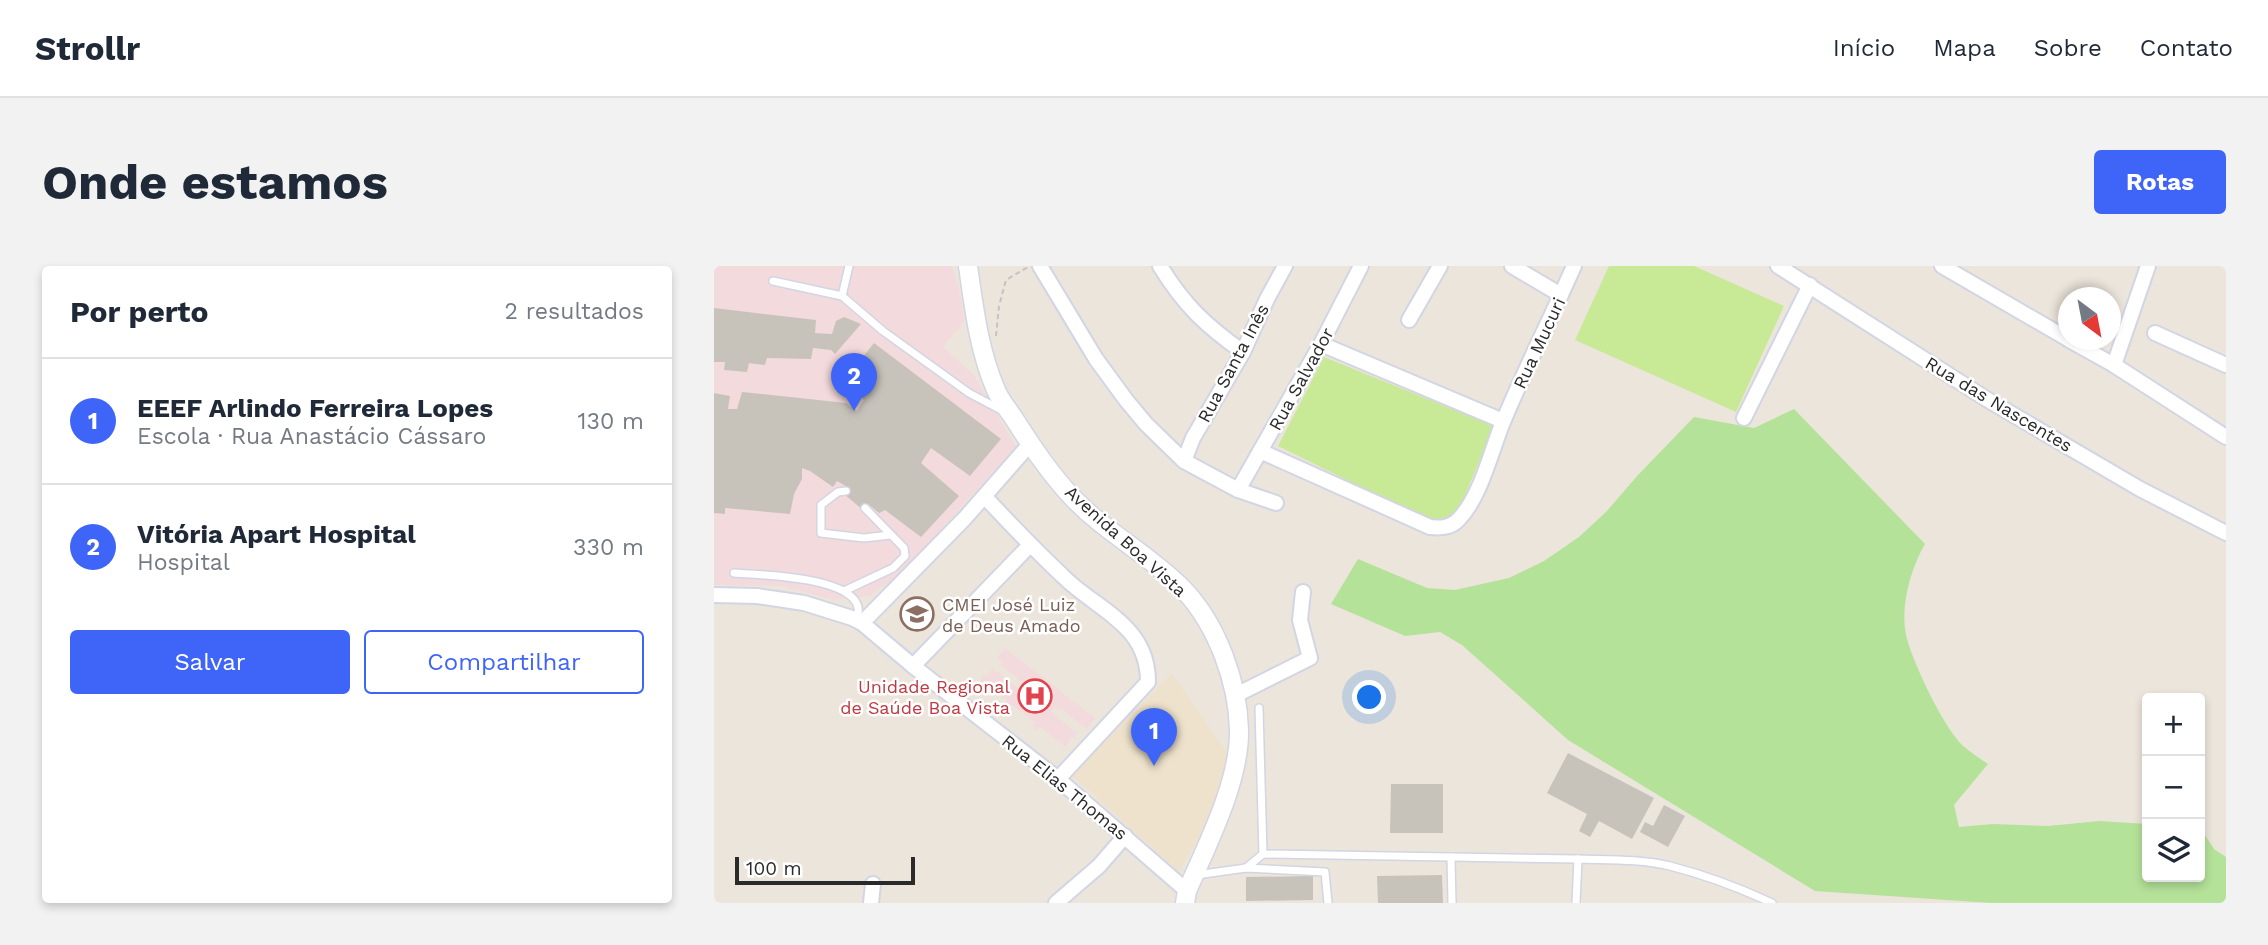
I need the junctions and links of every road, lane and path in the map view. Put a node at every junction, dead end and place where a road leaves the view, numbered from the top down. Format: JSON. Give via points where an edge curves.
{"nodes":[{"id":1,"x":849,"y":266,"type":"edge"},
{"id":2,"x":968,"y":266,"type":"edge"},
{"id":3,"x":1030,"y":266,"type":"edge"},
{"id":4,"x":1040,"y":266,"type":"edge"},
{"id":5,"x":1160,"y":266,"type":"edge"},
{"id":6,"x":1286,"y":266,"type":"edge"},
{"id":7,"x":1361,"y":266,"type":"edge"},
{"id":8,"x":1440,"y":266,"type":"edge"},
{"id":9,"x":1512,"y":266,"type":"edge"},
{"id":10,"x":1574,"y":266,"type":"edge"},
{"id":11,"x":1778,"y":266,"type":"edge"},
{"id":12,"x":1942,"y":266,"type":"edge"},
{"id":13,"x":2146,"y":267,"type":"edge"},
{"id":14,"x":774,"y":281,"type":"dead end"},
{"id":15,"x":1810,"y":285,"type":"junction"},
{"id":16,"x":1561,"y":295,"type":"junction"},
{"id":17,"x":842,"y":296,"type":"junction"},
{"id":18,"x":1409,"y":320,"type":"dead end"},
{"id":19,"x":2058,"y":333,"type":"edge"},
{"id":20,"x":2155,"y":333,"type":"dead end"},
{"id":21,"x":996,"y":335,"type":"dead end"},
{"id":22,"x":1321,"y":344,"type":"junction"},
{"id":23,"x":2088,"y":350,"type":"edge"},
{"id":24,"x":1242,"y":352,"type":"junction"},
{"id":25,"x":2114,"y":365,"type":"junction"},
{"id":26,"x":2226,"y":365,"type":"edge"},
{"id":27,"x":1011,"y":414,"type":"junction"},
{"id":28,"x":1744,"y":418,"type":"dead end"},
{"id":29,"x":1503,"y":421,"type":"junction"},
{"id":30,"x":2226,"y":437,"type":"edge"},
{"id":31,"x":1030,"y":444,"type":"junction"},
{"id":32,"x":1260,"y":451,"type":"junction"},
{"id":33,"x":1184,"y":461,"type":"junction"},
{"id":34,"x":1238,"y":490,"type":"junction"},
{"id":35,"x":846,"y":491,"type":"dead end"},
{"id":36,"x":985,"y":497,"type":"junction"},
{"id":37,"x":1276,"y":503,"type":"dead end"},
{"id":38,"x":865,"y":508,"type":"dead end"},
{"id":39,"x":2226,"y":533,"type":"edge"},
{"id":40,"x":890,"y":535,"type":"junction"},
{"id":41,"x":1030,"y":545,"type":"junction"},
{"id":42,"x":750,"y":570,"type":"dead end"},
{"id":43,"x":734,"y":573,"type":"dead end"},
{"id":44,"x":774,"y":576,"type":"junction"},
{"id":45,"x":844,"y":591,"type":"junction"},
{"id":46,"x":1303,"y":592,"type":"dead end"},
{"id":47,"x":714,"y":595,"type":"edge"},
{"id":48,"x":859,"y":622,"type":"junction"},
{"id":49,"x":914,"y":666,"type":"junction"},
{"id":50,"x":1236,"y":695,"type":"junction"},
{"id":51,"x":1259,"y":708,"type":"dead end"},
{"id":52,"x":1058,"y":779,"type":"junction"},
{"id":53,"x":1125,"y":836,"type":"junction"},
{"id":54,"x":1263,"y":854,"type":"junction"},
{"id":55,"x":1451,"y":857,"type":"junction"},
{"id":56,"x":1578,"y":859,"type":"junction"},
{"id":57,"x":1246,"y":868,"type":"junction"},
{"id":58,"x":873,"y":884,"type":"dead end"},
{"id":59,"x":1189,"y":890,"type":"edge"},
{"id":60,"x":871,"y":903,"type":"edge"},
{"id":61,"x":1056,"y":903,"type":"edge"},
{"id":62,"x":1328,"y":903,"type":"edge"},
{"id":63,"x":1452,"y":903,"type":"edge"},
{"id":64,"x":1576,"y":903,"type":"edge"},
{"id":65,"x":1772,"y":903,"type":"edge"}],
"edges":[{"from":1,"to":17,"type":"lane"},
{"from":2,"to":27,"type":"street","name":"Avenida Boa Vista","via":[[985,361]]},
{"from":3,"to":21,"type":"path","via":[[1006,280]]},
{"from":4,"to":33,"type":"street","via":[[1110,379]]},
{"from":5,"to":24,"type":"street","via":[[1187,306]]},
{"from":6,"to":24,"type":"street","name":"Rua Santa Inês"},
{"from":7,"to":22,"type":"street","name":"Rua Salvador"},
{"from":8,"to":18,"type":"street"},
{"from":9,"to":16,"type":"street"},
{"from":10,"to":16,"type":"street","name":"Rua Mucuri"},
{"from":11,"to":15,"type":"street","name":"Rua das Nascentes"},
{"from":12,"to":19,"type":"street"},
{"from":13,"to":25,"type":"street"},
{"from":14,"to":17,"type":"lane"},
{"from":15,"to":28,"type":"street"},
{"from":15,"to":39,"type":"street","name":"Rua das Nascentes","via":[[1988,400],[2140,489]]},
{"from":16,"to":29,"type":"street","name":"Rua Mucuri"},
{"from":17,"to":27,"type":"lane","via":[[980,401]]},
{"from":20,"to":26,"type":"street"},
{"from":22,"to":29,"type":"street"},
{"from":22,"to":32,"type":"street","name":"Rua Salvador"},
{"from":23,"to":25,"type":"street"},
{"from":24,"to":33,"type":"street","name":"Rua Santa Inês"},
{"from":25,"to":30,"type":"street"},
{"from":27,"to":31,"type":"street","name":"Avenida Boa Vista"},
{"from":29,"to":32,"type":"street","name":"Rua Mucuri","via":[[1473,497],[1458,520],[1442,528],[1430,527]]},
{"from":31,"to":36,"type":"street"},
{"from":31,"to":50,"type":"street","name":"Avenida Boa Vista","via":[[1072,498],[1148,559],[1202,613]]},
{"from":32,"to":34,"type":"street","name":"Rua Salvador"},
{"from":33,"to":34,"type":"street"},
{"from":34,"to":37,"type":"street"},
{"from":35,"to":40,"type":"lane","via":[[821,505],[821,533],[864,538]]},
{"from":36,"to":41,"type":"street"},
{"from":36,"to":48,"type":"street","via":[[905,582]]},
{"from":38,"to":40,"type":"lane"},
{"from":40,"to":45,"type":"lane","via":[[904,548],[901,562]]},
{"from":41,"to":49,"type":"street"},
{"from":41,"to":52,"type":"street","via":[[1071,584],[1111,612],[1136,640],[1148,665],[1148,682]]},
{"from":42,"to":44,"type":"lane"},
{"from":43,"to":44,"type":"lane"},
{"from":44,"to":45,"type":"lane","via":[[816,581]]},
{"from":45,"to":48,"type":"lane","via":[[855,601]]},
{"from":46,"to":50,"type":"street","via":[[1300,620],[1310,658]]},
{"from":47,"to":48,"type":"street","name":"Rua Elias Thomas","via":[[804,603]]},
{"from":48,"to":49,"type":"street","name":"Rua Elias Thomas"},
{"from":49,"to":52,"type":"street","name":"Rua Elias Thomas"},
{"from":50,"to":59,"type":"street","name":"Avenida Boa Vista","via":[[1239,733],[1231,782]]},
{"from":51,"to":54,"type":"lane"},
{"from":52,"to":53,"type":"street","name":"Rua Elias Thomas"},
{"from":53,"to":59,"type":"street","name":"Rua Elias Thomas"},
{"from":53,"to":61,"type":"street"},
{"from":54,"to":55,"type":"lane"},
{"from":54,"to":57,"type":"lane"},
{"from":55,"to":56,"type":"lane"},
{"from":55,"to":63,"type":"lane"},
{"from":56,"to":64,"type":"lane"},
{"from":56,"to":65,"type":"lane","via":[[1669,866]]},
{"from":57,"to":59,"type":"lane"},
{"from":57,"to":62,"type":"lane","via":[[1325,872]]},
{"from":58,"to":60,"type":"street"}]}
